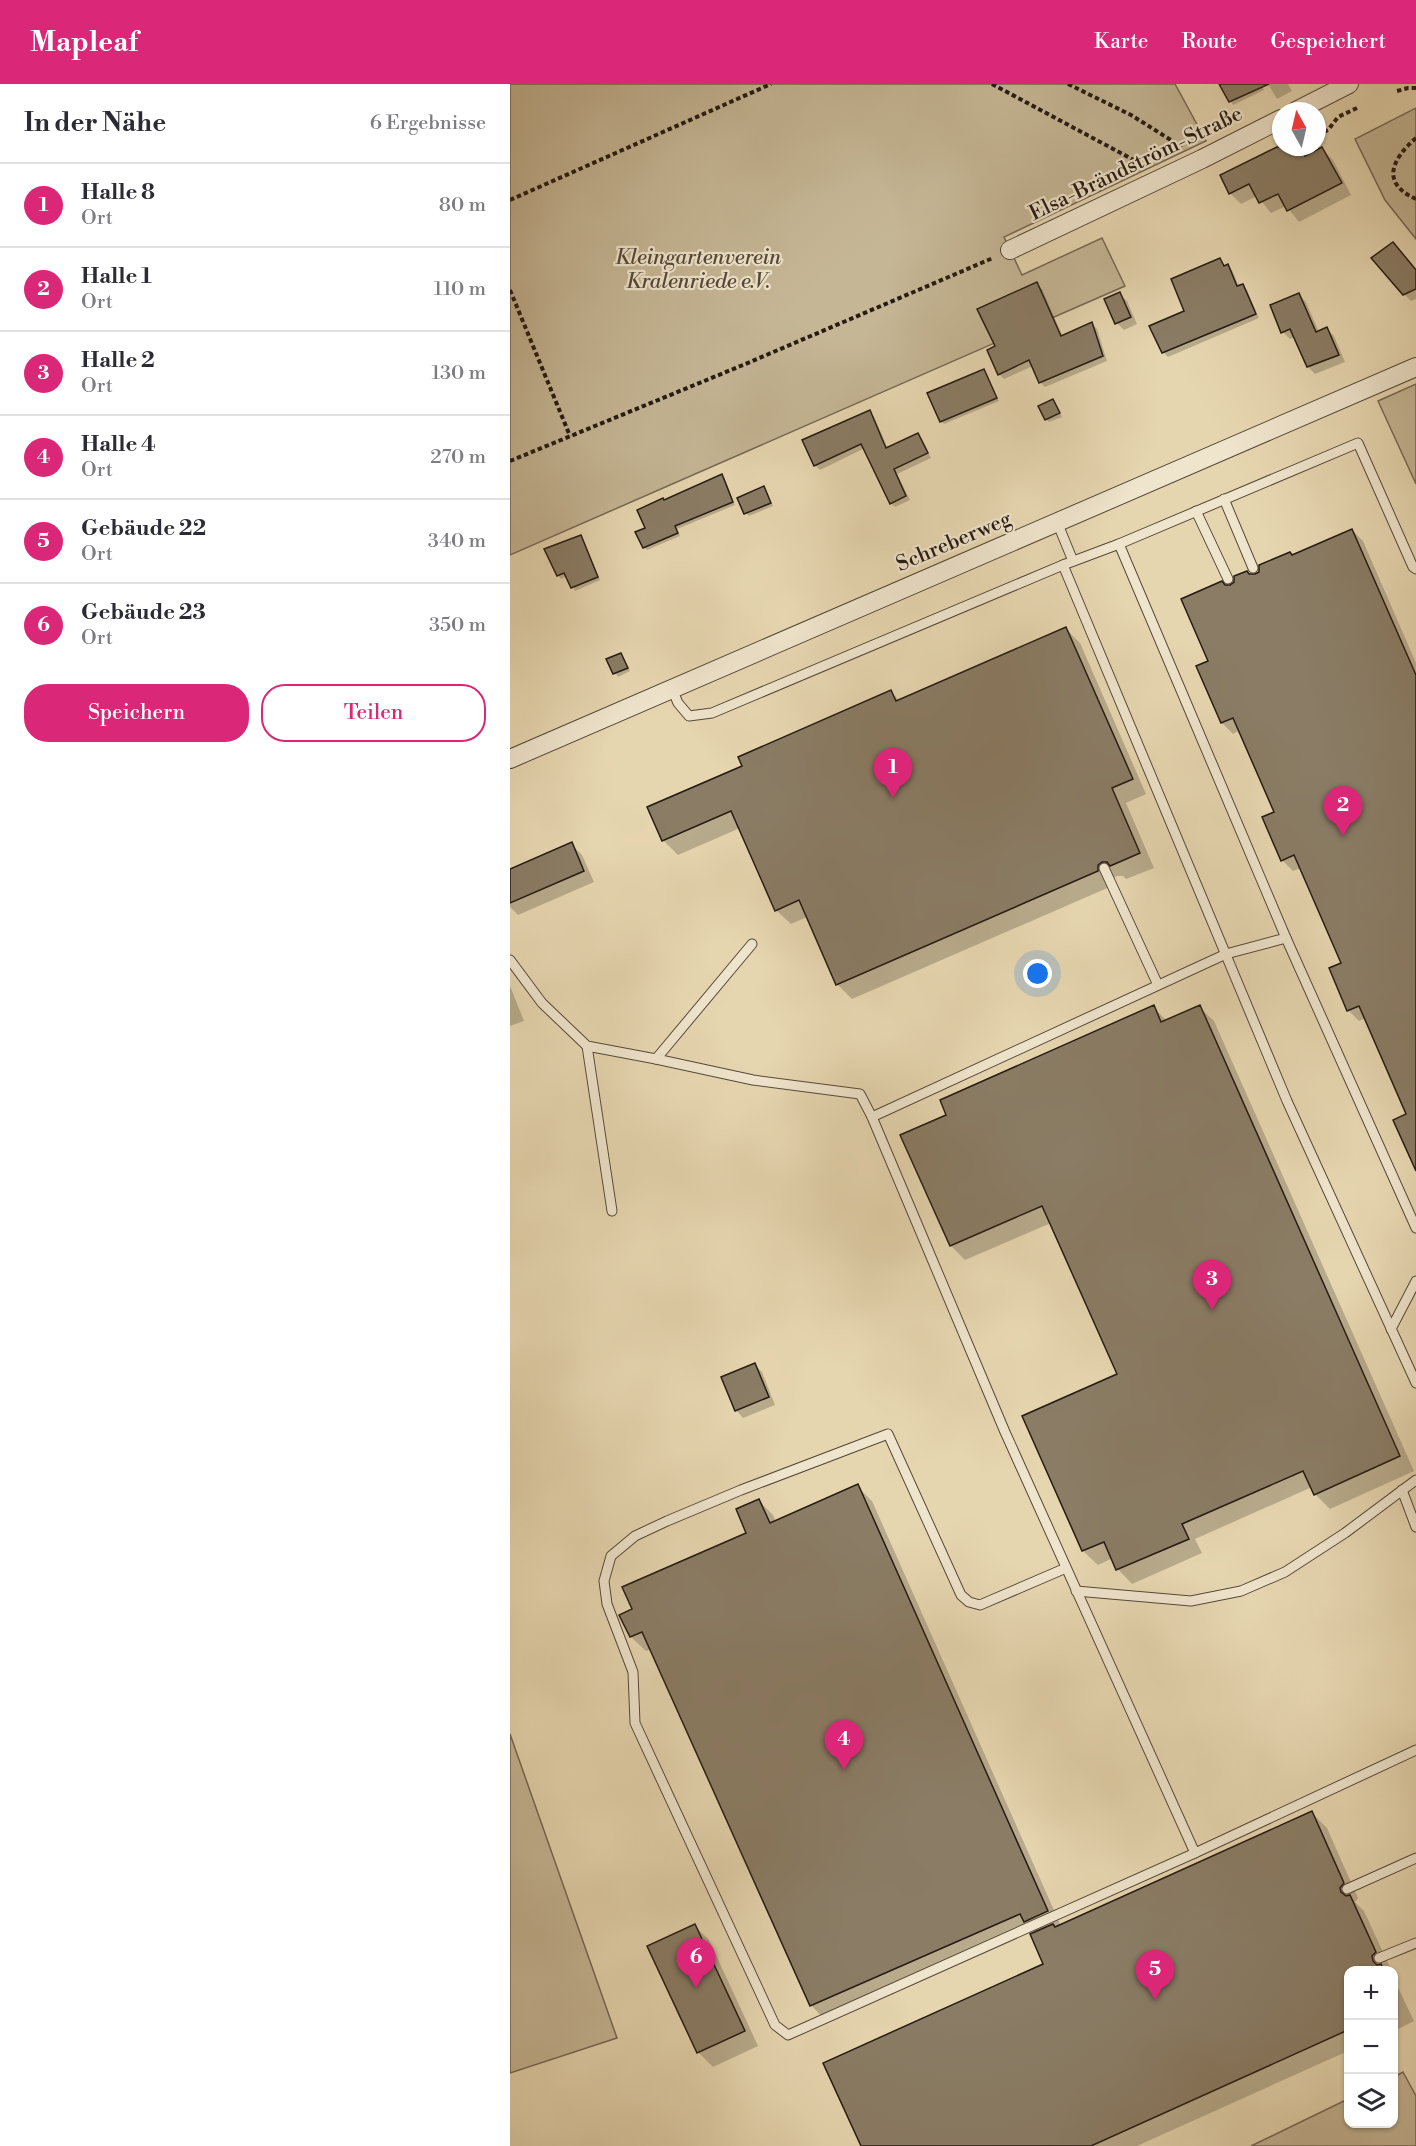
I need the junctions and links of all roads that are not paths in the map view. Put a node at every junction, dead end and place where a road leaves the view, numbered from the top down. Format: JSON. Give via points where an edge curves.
{"nodes":[{"id":1,"x":1349,"y":84,"type":"edge"},
{"id":2,"x":1314,"y":102,"type":"edge"},
{"id":3,"x":1272,"y":124,"type":"edge"},
{"id":4,"x":1010,"y":250,"type":"road end"},
{"id":5,"x":1416,"y":367,"type":"edge"},
{"id":6,"x":1224,"y":500,"type":"junction"},
{"id":7,"x":1196,"y":511,"type":"junction"},
{"id":8,"x":1057,"y":522,"type":"junction"},
{"id":9,"x":1119,"y":544,"type":"junction"},
{"id":10,"x":1073,"y":561,"type":"junction"},
{"id":11,"x":1063,"y":565,"type":"junction"},
{"id":12,"x":1253,"y":568,"type":"dead end"},
{"id":13,"x":1416,"y":569,"type":"edge"},
{"id":14,"x":1228,"y":579,"type":"dead end"},
{"id":15,"x":672,"y":689,"type":"junction"},
{"id":16,"x":510,"y":759,"type":"edge"},
{"id":17,"x":1104,"y":868,"type":"dead end"},
{"id":18,"x":1286,"y":938,"type":"junction"},
{"id":19,"x":752,"y":944,"type":"dead end"},
{"id":20,"x":1226,"y":954,"type":"junction"},
{"id":21,"x":510,"y":960,"type":"edge"},
{"id":22,"x":1158,"y":985,"type":"junction"},
{"id":23,"x":587,"y":1046,"type":"junction"},
{"id":24,"x":656,"y":1059,"type":"junction"},
{"id":25,"x":872,"y":1117,"type":"junction"},
{"id":26,"x":612,"y":1210,"type":"dead end"},
{"id":27,"x":1416,"y":1228,"type":"edge"},
{"id":28,"x":1416,"y":1281,"type":"edge"},
{"id":29,"x":1391,"y":1329,"type":"junction"},
{"id":30,"x":1416,"y":1383,"type":"edge"},
{"id":31,"x":1416,"y":1480,"type":"edge"},
{"id":32,"x":1402,"y":1490,"type":"junction"},
{"id":33,"x":1416,"y":1527,"type":"edge"},
{"id":34,"x":1066,"y":1568,"type":"junction"},
{"id":35,"x":1076,"y":1591,"type":"junction"},
{"id":36,"x":1416,"y":1750,"type":"edge"},
{"id":37,"x":1195,"y":1853,"type":"junction"},
{"id":38,"x":1416,"y":1858,"type":"edge"},
{"id":39,"x":1347,"y":1889,"type":"dead end"},
{"id":40,"x":1416,"y":1942,"type":"edge"},
{"id":41,"x":1379,"y":1958,"type":"dead end"}],
"edges":[{"from":1,"to":2,"type":"street"},
{"from":3,"to":4,"type":"street","name":"Elsa-Brändström-Straße"},
{"from":5,"to":8,"type":"street","name":"Schreberweg"},
{"from":6,"to":7,"type":"lane"},
{"from":6,"to":12,"type":"lane"},
{"from":6,"to":13,"type":"lane","via":[[1358,443]]},
{"from":7,"to":9,"type":"lane"},
{"from":7,"to":14,"type":"lane"},
{"from":8,"to":10,"type":"lane"},
{"from":8,"to":15,"type":"street","name":"Schreberweg"},
{"from":9,"to":10,"type":"lane"},
{"from":9,"to":18,"type":"lane"},
{"from":10,"to":11,"type":"lane"},
{"from":11,"to":15,"type":"lane","via":[[712,713],[689,716]]},
{"from":11,"to":20,"type":"lane"},
{"from":15,"to":16,"type":"street","name":"Schreberweg"},
{"from":17,"to":22,"type":"lane"},
{"from":18,"to":20,"type":"lane"},
{"from":18,"to":27,"type":"lane"},
{"from":19,"to":24,"type":"lane"},
{"from":20,"to":22,"type":"lane"},
{"from":20,"to":29,"type":"lane","via":[[1287,1101]]},
{"from":21,"to":23,"type":"lane","via":[[542,1003]]},
{"from":22,"to":25,"type":"lane"},
{"from":23,"to":24,"type":"lane"},
{"from":23,"to":26,"type":"lane"},
{"from":24,"to":25,"type":"lane","via":[[753,1080],[860,1094]]},
{"from":25,"to":34,"type":"lane"},
{"from":28,"to":29,"type":"lane"},
{"from":29,"to":30,"type":"lane"},
{"from":31,"to":32,"type":"lane"},
{"from":32,"to":33,"type":"lane"},
{"from":32,"to":35,"type":"lane","via":[[1285,1572],[1240,1591],[1191,1601]]},
{"from":34,"to":35,"type":"lane"},
{"from":34,"to":37,"type":"lane","via":[[980,1605],[969,1602],[961,1595],[888,1434],[741,1490],[635,1536],[611,1556],[604,1581],[607,1604],[633,1672],[635,1723],[775,2025],[788,2035]]},
{"from":35,"to":37,"type":"lane"},
{"from":36,"to":37,"type":"lane"},
{"from":38,"to":39,"type":"lane"},
{"from":40,"to":41,"type":"lane"}]}
